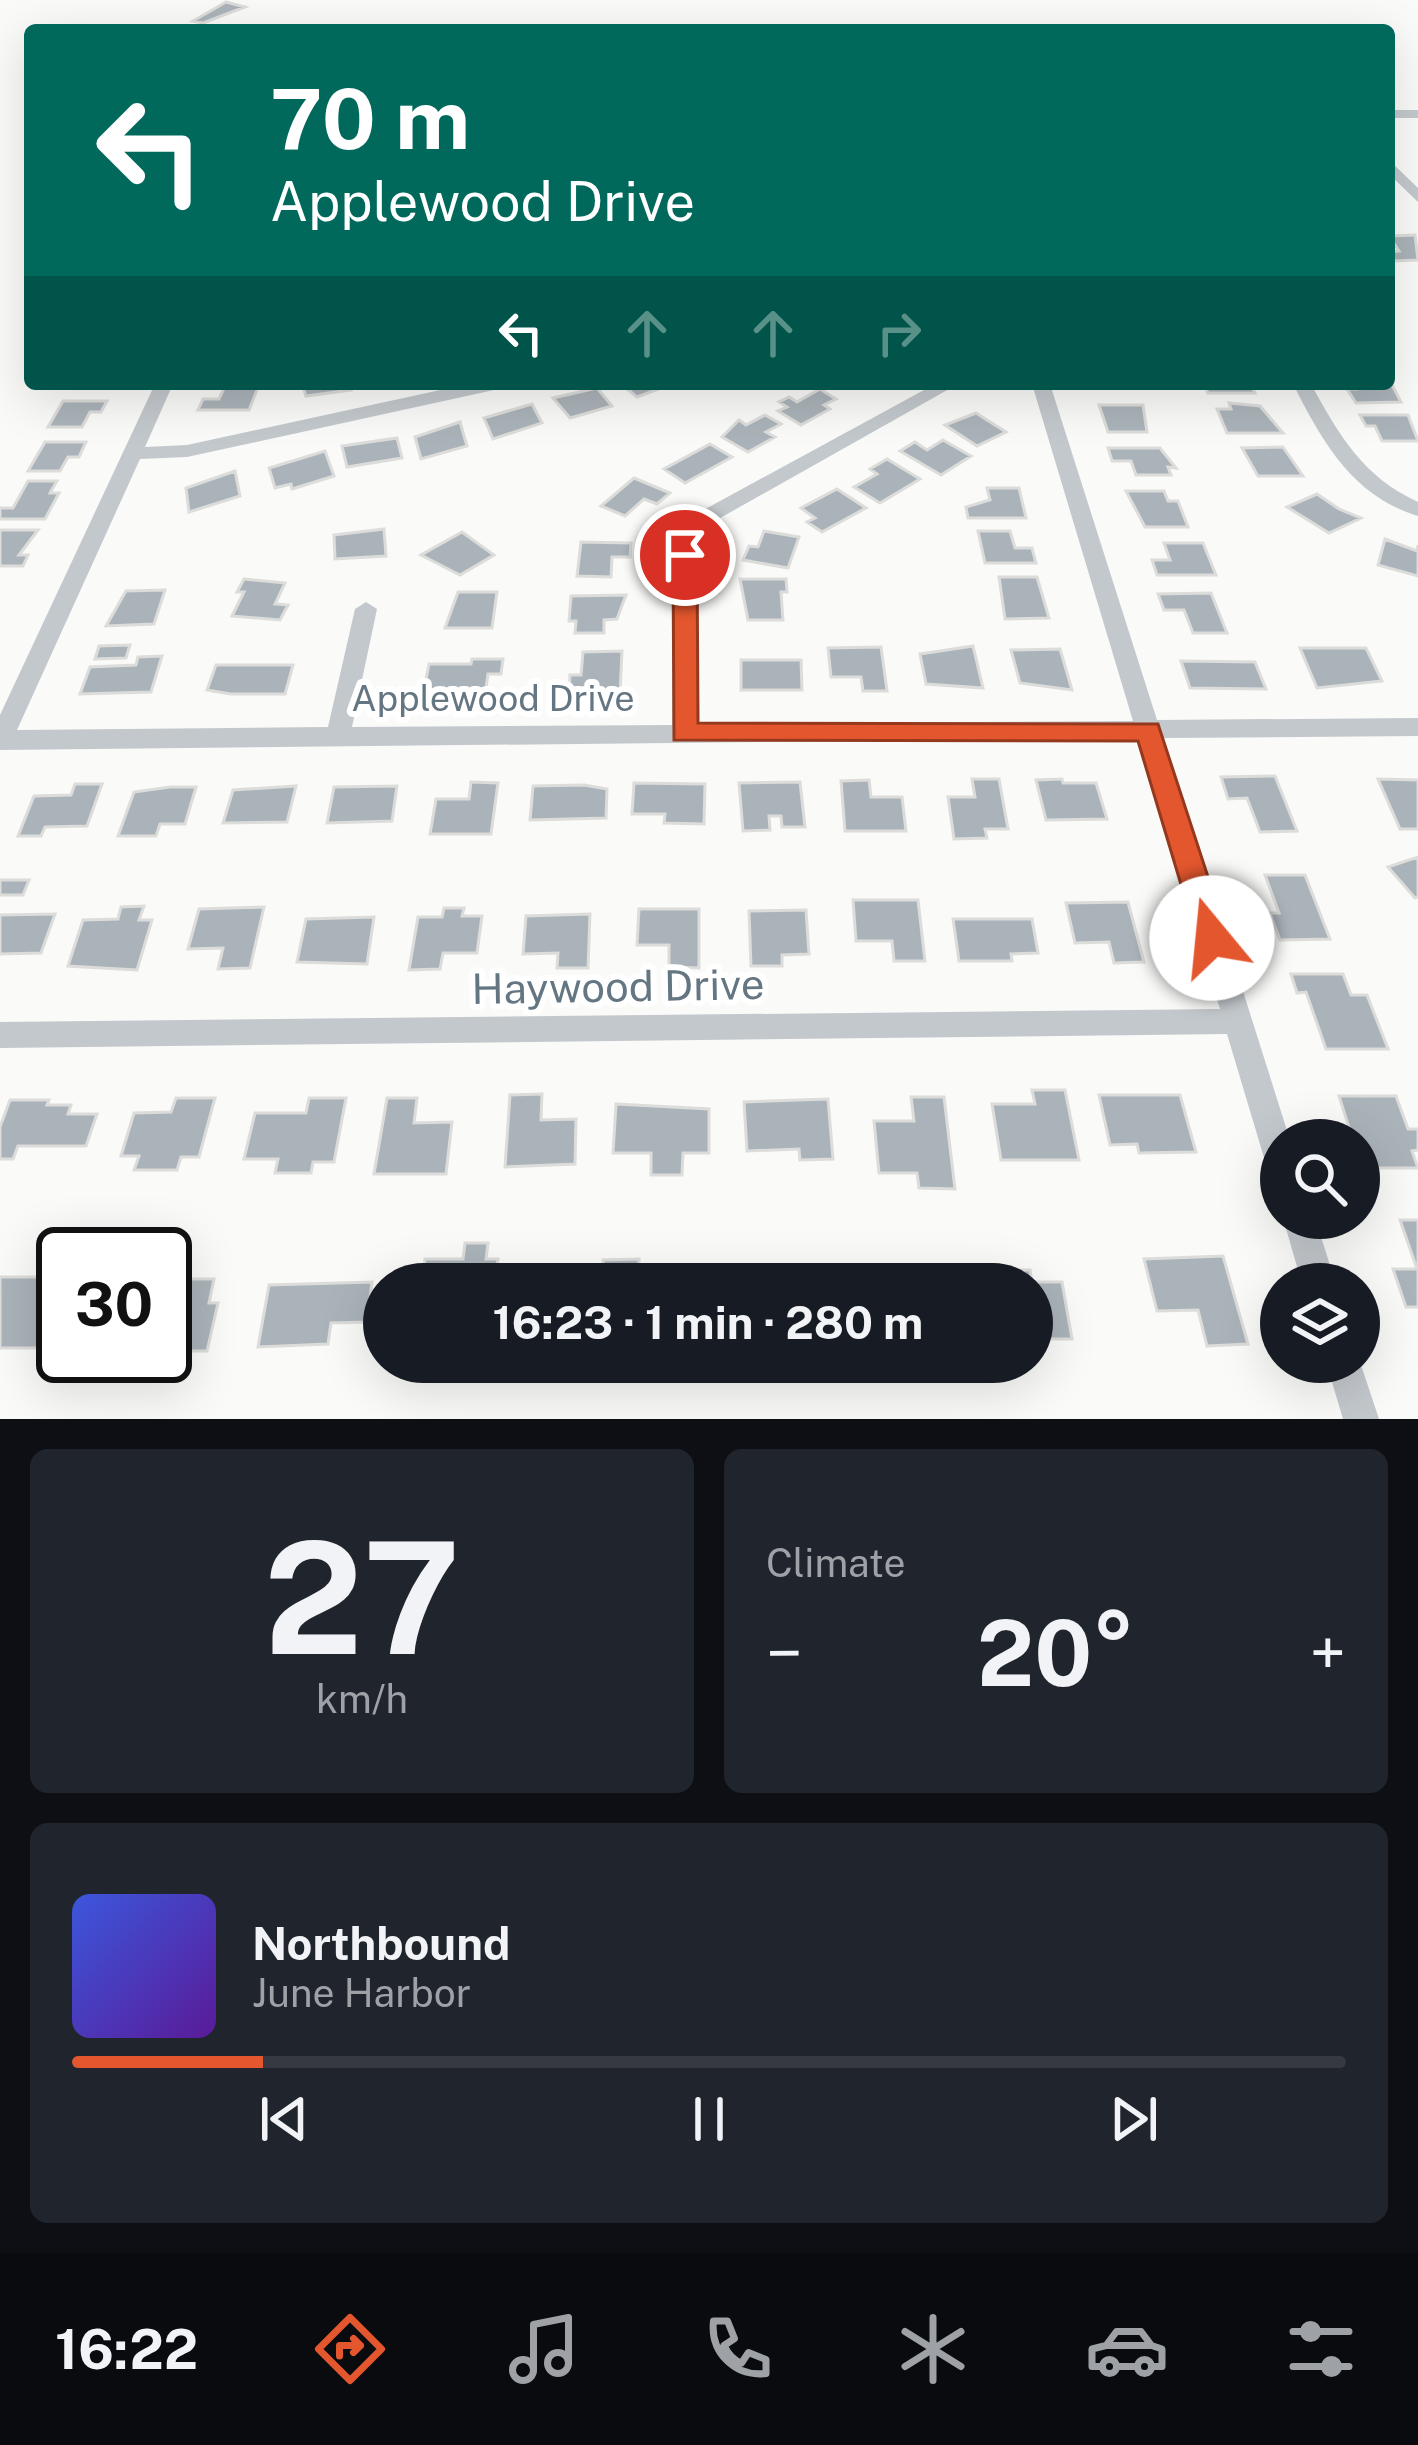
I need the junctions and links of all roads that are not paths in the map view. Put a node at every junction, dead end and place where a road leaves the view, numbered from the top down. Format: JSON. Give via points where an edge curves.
{"nodes":[{"id":1,"x":1395,"y":172,"type":"edge"},
{"id":2,"x":1418,"y":197,"type":"edge"},
{"id":3,"x":161,"y":390,"type":"edge"},
{"id":4,"x":467,"y":390,"type":"edge"},
{"id":5,"x":938,"y":390,"type":"edge"},
{"id":6,"x":1044,"y":390,"type":"edge"},
{"id":7,"x":1305,"y":390,"type":"edge"},
{"id":8,"x":133,"y":453,"type":"junction"},
{"id":9,"x":1418,"y":510,"type":"edge"},
{"id":10,"x":366,"y":609,"type":"dead end"},
{"id":11,"x":1418,"y":727,"type":"edge"},
{"id":12,"x":1148,"y":731,"type":"junction"},
{"id":13,"x":684,"y":733,"type":"junction"},
{"id":14,"x":338,"y":735,"type":"junction"},
{"id":15,"x":0,"y":740,"type":"edge"},
{"id":16,"x":1238,"y":1021,"type":"junction"},
{"id":17,"x":0,"y":1035,"type":"edge"},
{"id":18,"x":1268,"y":1119,"type":"edge"},
{"id":19,"x":1350,"y":1383,"type":"edge"},
{"id":20,"x":1361,"y":1419,"type":"edge"}],
"edges":[{"from":1,"to":2,"type":"street"},
{"from":3,"to":8,"type":"street"},
{"from":4,"to":8,"type":"street","via":[[188,451]]},
{"from":5,"to":13,"type":"street","via":[[705,518],[685,555]]},
{"from":6,"to":12,"type":"street"},
{"from":7,"to":9,"type":"street","via":[[1342,461],[1388,498]]},
{"from":8,"to":15,"type":"street"},
{"from":10,"to":14,"type":"street"},
{"from":11,"to":12,"type":"street","name":"Applewood Drive"},
{"from":12,"to":13,"type":"street","name":"Applewood Drive"},
{"from":12,"to":16,"type":"street"},
{"from":13,"to":14,"type":"street","name":"Applewood Drive"},
{"from":14,"to":15,"type":"street","name":"Applewood Drive"},
{"from":16,"to":17,"type":"street","name":"Haywood Drive"},
{"from":16,"to":18,"type":"street"},
{"from":19,"to":20,"type":"street"}]}
